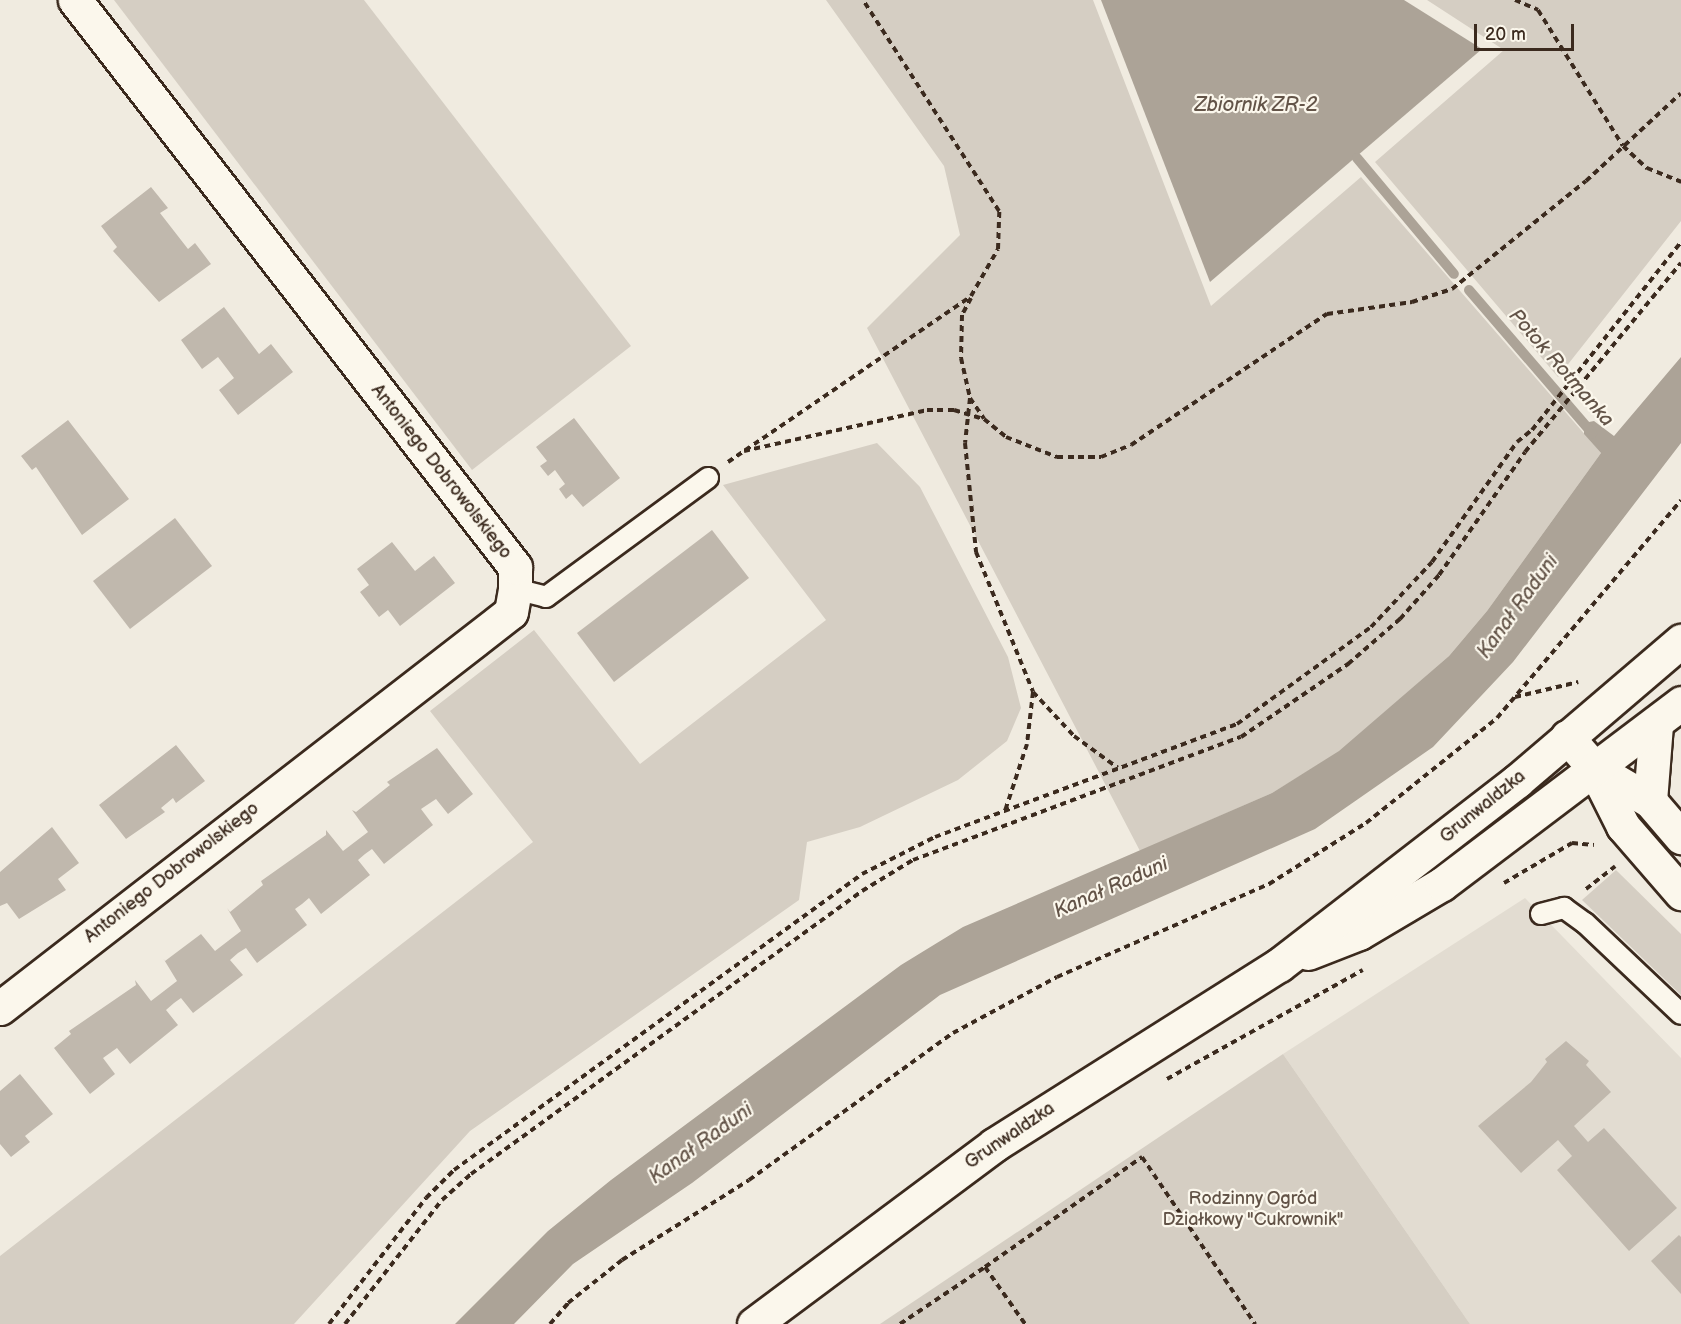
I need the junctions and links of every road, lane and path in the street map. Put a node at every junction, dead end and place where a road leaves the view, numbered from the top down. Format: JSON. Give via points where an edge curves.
{"nodes":[{"id":1,"x":75,"y":0,"type":"edge"},
{"id":2,"x":863,"y":0,"type":"edge"},
{"id":3,"x":1515,"y":0,"type":"edge"},
{"id":4,"x":1681,"y":93,"type":"edge"},
{"id":5,"x":1623,"y":146,"type":"junction"},
{"id":6,"x":1681,"y":183,"type":"edge"},
{"id":7,"x":1681,"y":242,"type":"edge"},
{"id":8,"x":1681,"y":263,"type":"edge"},
{"id":9,"x":971,"y":296,"type":"junction"},
{"id":10,"x":970,"y":398,"type":"junction"},
{"id":11,"x":968,"y":413,"type":"junction"},
{"id":12,"x":984,"y":419,"type":"junction"},
{"id":13,"x":740,"y":452,"type":"junction"},
{"id":14,"x":708,"y":478,"type":"joint"},
{"id":15,"x":1681,"y":500,"type":"edge"},
{"id":16,"x":515,"y":589,"type":"junction"},
{"id":17,"x":1681,"y":641,"type":"edge"},
{"id":18,"x":1583,"y":681,"type":"dead end"},
{"id":19,"x":1033,"y":692,"type":"junction"},
{"id":20,"x":1515,"y":697,"type":"junction"},
{"id":21,"x":1668,"y":715,"type":"edge"},
{"id":22,"x":1567,"y":736,"type":"junction"},
{"id":23,"x":1118,"y":768,"type":"junction"},
{"id":24,"x":1594,"y":768,"type":"junction"},
{"id":25,"x":1650,"y":801,"type":"junction"},
{"id":26,"x":1005,"y":812,"type":"junction"},
{"id":27,"x":1681,"y":837,"type":"edge"},
{"id":28,"x":1600,"y":847,"type":"dead end"},
{"id":29,"x":1626,"y":863,"type":"dead end"},
{"id":30,"x":1494,"y":889,"type":"dead end"},
{"id":31,"x":1681,"y":893,"type":"edge"},
{"id":32,"x":1564,"y":908,"type":"junction"},
{"id":33,"x":1541,"y":914,"type":"dead end"},
{"id":34,"x":1279,"y":965,"type":"junction"},
{"id":35,"x":1368,"y":967,"type":"dead end"},
{"id":36,"x":0,"y":1008,"type":"edge"},
{"id":37,"x":1681,"y":1014,"type":"edge"},
{"id":38,"x":1155,"y":1085,"type":"dead end"},
{"id":39,"x":985,"y":1267,"type":"junction"},
{"id":40,"x":329,"y":1324,"type":"edge"},
{"id":41,"x":345,"y":1324,"type":"edge"},
{"id":42,"x":550,"y":1324,"type":"edge"},
{"id":43,"x":754,"y":1324,"type":"edge"},
{"id":44,"x":900,"y":1324,"type":"edge"},
{"id":45,"x":1025,"y":1324,"type":"edge"},
{"id":46,"x":1255,"y":1324,"type":"edge"}],
"edges":[{"from":1,"to":16,"type":"main road","name":"Antoniego Dobrowolskiego","via":[[515,567]]},
{"from":2,"to":9,"type":"path","via":[[999,211],[998,249]]},
{"from":3,"to":5,"type":"path","via":[[1538,10]]},
{"from":4,"to":5,"type":"path"},
{"from":5,"to":6,"type":"path","via":[[1647,168]]},
{"from":5,"to":12,"type":"path","via":[[1452,289],[1412,302],[1327,314],[1131,445],[1101,457],[1057,457],[1006,437]]},
{"from":7,"to":23,"type":"path","via":[[1589,354],[1576,376],[1517,442],[1432,561],[1382,618],[1237,724]]},
{"from":8,"to":41,"type":"path","via":[[1553,417],[1439,575],[1400,619],[1348,664],[1241,737],[913,860],[862,891],[471,1174],[429,1216]]},
{"from":9,"to":10,"type":"path","via":[[962,315],[961,358]]},
{"from":9,"to":13,"type":"path"},
{"from":10,"to":11,"type":"path"},
{"from":10,"to":12,"type":"path"},
{"from":11,"to":12,"type":"path"},
{"from":11,"to":13,"type":"path","via":[[927,410]]},
{"from":11,"to":19,"type":"path","via":[[965,443],[976,552]]},
{"from":13,"to":14,"type":"path"},
{"from":14,"to":16,"type":"lane","via":[[546,597]]},
{"from":15,"to":20,"type":"path"},
{"from":16,"to":36,"type":"main road","name":"Antoniego Dobrowolskiego","via":[[511,612]]},
{"from":17,"to":22,"type":"main road","name":"Grunwaldzka"},
{"from":18,"to":20,"type":"path"},
{"from":19,"to":23,"type":"path","via":[[1074,736]]},
{"from":19,"to":26,"type":"path","via":[[1027,744]]},
{"from":20,"to":42,"type":"path","via":[[1497,718],[1366,823],[1269,884],[1057,977],[952,1033],[749,1180],[622,1260],[576,1296]]},
{"from":21,"to":24,"type":"main road","name":"Grunwaldzka"},
{"from":21,"to":25,"type":"main road"},
{"from":22,"to":24,"type":"main road"},
{"from":22,"to":34,"type":"main road","name":"Grunwaldzka","via":[[1517,781]]},
{"from":23,"to":26,"type":"path"},
{"from":24,"to":25,"type":"main road"},
{"from":24,"to":31,"type":"main road","via":[[1623,826]]},
{"from":24,"to":34,"type":"main road","name":"Grunwaldzka","via":[[1442,884],[1359,933]]},
{"from":25,"to":27,"type":"main road"},
{"from":26,"to":40,"type":"path","via":[[921,843],[862,874],[487,1143],[426,1197]]},
{"from":28,"to":30,"type":"path","via":[[1572,843]]},
{"from":29,"to":32,"type":"path","via":[[1612,867]]},
{"from":32,"to":33,"type":"lane"},
{"from":32,"to":37,"type":"lane"},
{"from":34,"to":43,"type":"main road","name":"Grunwaldzka","via":[[994,1145]]},
{"from":35,"to":38,"type":"path"},
{"from":39,"to":44,"type":"path"},
{"from":39,"to":45,"type":"path"},
{"from":39,"to":46,"type":"path","via":[[1142,1157]]}]}
